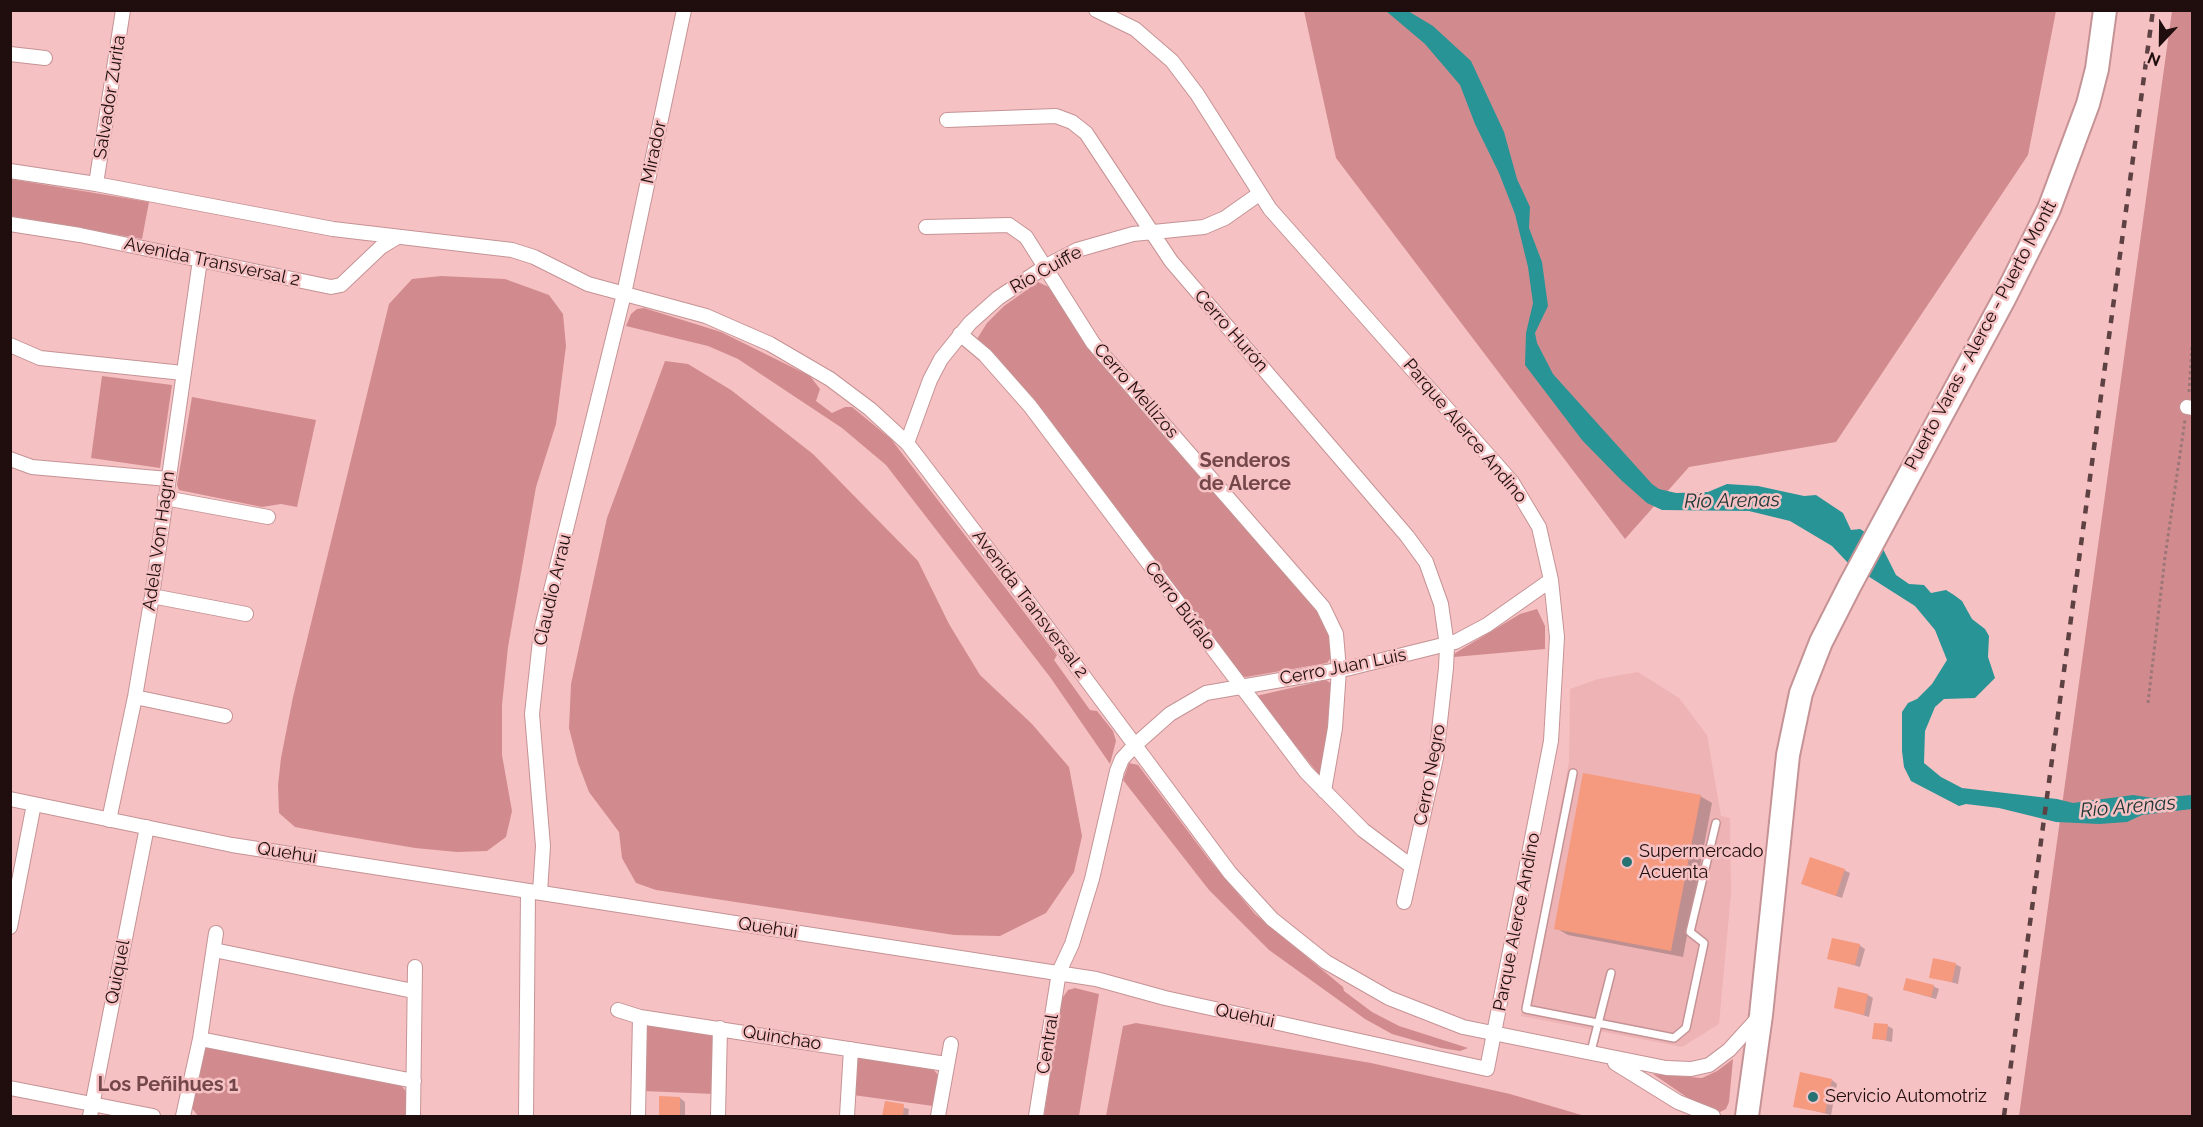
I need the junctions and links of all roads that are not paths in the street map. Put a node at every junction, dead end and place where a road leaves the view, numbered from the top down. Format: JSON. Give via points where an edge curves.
{"nodes":[{"id":1,"x":123,"y":10,"type":"edge"},
{"id":2,"x":684,"y":10,"type":"edge"},
{"id":3,"x":1096,"y":10,"type":"edge"},
{"id":4,"x":2105,"y":10,"type":"edge"},
{"id":5,"x":10,"y":54,"type":"edge"},
{"id":6,"x":45,"y":58,"type":"dead end"},
{"id":7,"x":947,"y":120,"type":"dead end"},
{"id":8,"x":10,"y":171,"type":"edge"},
{"id":9,"x":96,"y":184,"type":"junction"},
{"id":10,"x":1259,"y":194,"type":"junction"},
{"id":11,"x":10,"y":224,"type":"edge"},
{"id":12,"x":926,"y":227,"type":"dead end"},
{"id":13,"x":1151,"y":232,"type":"junction"},
{"id":14,"x":396,"y":238,"type":"junction"},
{"id":15,"x":200,"y":260,"type":"junction"},
{"id":16,"x":1046,"y":266,"type":"junction"},
{"id":17,"x":624,"y":294,"type":"junction"},
{"id":18,"x":960,"y":334,"type":"junction"},
{"id":19,"x":10,"y":345,"type":"edge"},
{"id":20,"x":183,"y":374,"type":"junction"},
{"id":21,"x":907,"y":443,"type":"junction"},
{"id":22,"x":10,"y":459,"type":"edge"},
{"id":23,"x":168,"y":479,"type":"junction"},
{"id":24,"x":165,"y":498,"type":"junction"},
{"id":25,"x":268,"y":517,"type":"dead end"},
{"id":26,"x":1551,"y":580,"type":"junction"},
{"id":27,"x":152,"y":596,"type":"junction"},
{"id":28,"x":246,"y":614,"type":"dead end"},
{"id":29,"x":1447,"y":646,"type":"junction"},
{"id":30,"x":1339,"y":670,"type":"junction"},
{"id":31,"x":1239,"y":686,"type":"junction"},
{"id":32,"x":135,"y":697,"type":"junction"},
{"id":33,"x":225,"y":716,"type":"dead end"},
{"id":34,"x":1135,"y":745,"type":"junction"},
{"id":35,"x":1573,"y":773,"type":"dead end"},
{"id":36,"x":1324,"y":791,"type":"junction"},
{"id":37,"x":10,"y":799,"type":"edge"},
{"id":38,"x":34,"y":804,"type":"junction"},
{"id":39,"x":109,"y":820,"type":"junction"},
{"id":40,"x":1716,"y":824,"type":"dead end"},
{"id":41,"x":147,"y":827,"type":"junction"},
{"id":42,"x":1412,"y":866,"type":"junction"},
{"id":43,"x":534,"y":892,"type":"junction"},
{"id":44,"x":1404,"y":902,"type":"dead end"},
{"id":45,"x":10,"y":927,"type":"edge"},
{"id":46,"x":216,"y":933,"type":"dead end"},
{"id":47,"x":214,"y":950,"type":"junction"},
{"id":48,"x":415,"y":967,"type":"dead end"},
{"id":49,"x":1059,"y":972,"type":"junction"},
{"id":50,"x":1611,"y":973,"type":"dead end"},
{"id":51,"x":413,"y":991,"type":"junction"},
{"id":52,"x":618,"y":1010,"type":"dead end"},
{"id":53,"x":1761,"y":1015,"type":"junction"},
{"id":54,"x":640,"y":1017,"type":"junction"},
{"id":55,"x":1599,"y":1025,"type":"junction"},
{"id":56,"x":720,"y":1028,"type":"junction"},
{"id":57,"x":1494,"y":1035,"type":"junction"},
{"id":58,"x":200,"y":1039,"type":"junction"},
{"id":59,"x":951,"y":1044,"type":"dead end"},
{"id":60,"x":850,"y":1049,"type":"junction"},
{"id":61,"x":1590,"y":1055,"type":"junction"},
{"id":62,"x":1606,"y":1058,"type":"junction"},
{"id":63,"x":946,"y":1064,"type":"junction"},
{"id":64,"x":414,"y":1081,"type":"junction"},
{"id":65,"x":10,"y":1088,"type":"edge"},
{"id":66,"x":91,"y":1111,"type":"edge"},
{"id":67,"x":153,"y":1116,"type":"edge"},
{"id":68,"x":183,"y":1116,"type":"edge"},
{"id":69,"x":413,"y":1116,"type":"edge"},
{"id":70,"x":526,"y":1116,"type":"edge"},
{"id":71,"x":638,"y":1116,"type":"edge"},
{"id":72,"x":718,"y":1116,"type":"edge"},
{"id":73,"x":847,"y":1116,"type":"edge"},
{"id":74,"x":938,"y":1116,"type":"edge"},
{"id":75,"x":1036,"y":1116,"type":"edge"},
{"id":76,"x":1713,"y":1116,"type":"edge"},
{"id":77,"x":1747,"y":1116,"type":"edge"}],
"edges":[{"from":1,"to":9,"type":"street","name":"Salvador Zurita"},
{"from":2,"to":17,"type":"street","name":"Mirador"},
{"from":3,"to":10,"type":"street","name":"Parque Alerce Andino","via":[[1135,29],[1172,62],[1197,94]]},
{"from":4,"to":53,"type":"main road","name":"Puerto Varas - Alerce - Puerto Montt","via":[[2088,104],[2049,209],[1812,663],[1795,719],[1784,784]]},
{"from":5,"to":6,"type":"street"},
{"from":7,"to":13,"type":"street","name":"Cerro Hurón","via":[[1056,116],[1072,122],[1086,133]]},
{"from":8,"to":9,"type":"street","name":"Avenida Transversal 2"},
{"from":9,"to":14,"type":"street","name":"Avenida Transversal 2"},
{"from":10,"to":13,"type":"street","name":"Río Cuiffe","via":[[1225,218],[1204,227]]},
{"from":10,"to":26,"type":"street","name":"Parque Alerce Andino","via":[[1517,488],[1539,527]]},
{"from":11,"to":15,"type":"street","name":"Avenida Transversal 2","via":[[80,234]]},
{"from":12,"to":16,"type":"street","name":"Cerro Mellizos","via":[[1009,225],[1026,237]]},
{"from":13,"to":16,"type":"street","name":"Río Cuiffe","via":[[1096,243]]},
{"from":13,"to":29,"type":"street","name":"Cerro Hurón","via":[[1182,274],[1418,550],[1438,591]]},
{"from":14,"to":15,"type":"street","name":"Avenida Transversal 2","via":[[381,246],[341,285]]},
{"from":14,"to":17,"type":"street","name":"Avenida Transversal 2","via":[[512,250],[575,279]]},
{"from":15,"to":20,"type":"street","name":"Adela Von Hagrn"},
{"from":16,"to":18,"type":"street","name":"Río Cuiffe","via":[[998,298]]},
{"from":16,"to":30,"type":"street","name":"Cerro Mellizos","via":[[1094,343],[1323,607],[1336,634]]},
{"from":17,"to":21,"type":"street","name":"Avenida Transversal 2","via":[[706,316],[770,344],[830,379]]},
{"from":17,"to":43,"type":"street","name":"Claudio Arrau","via":[[542,631],[532,714],[543,846]]},
{"from":18,"to":21,"type":"street","name":"Río Cuiffe","via":[[930,380]]},
{"from":18,"to":31,"type":"street","name":"Cerro Búfalo","via":[[985,355],[1030,406]]},
{"from":19,"to":20,"type":"street","via":[[40,358]]},
{"from":20,"to":23,"type":"street","name":"Adela Von Hagrn"},
{"from":21,"to":34,"type":"street","name":"Avenida Transversal 2"},
{"from":22,"to":23,"type":"street","via":[[32,467]]},
{"from":23,"to":24,"type":"street","name":"Adela Von Hagrn"},
{"from":24,"to":25,"type":"street"},
{"from":24,"to":27,"type":"street","name":"Adela Von Hagrn"},
{"from":26,"to":29,"type":"street","name":"Cerro Juan Luis","via":[[1487,625]]},
{"from":26,"to":57,"type":"street","name":"Parque Alerce Andino","via":[[1557,637],[1551,741]]},
{"from":27,"to":28,"type":"street"},
{"from":27,"to":32,"type":"street","name":"Adela Von Hagrn"},
{"from":29,"to":30,"type":"street","name":"Cerro Juan Luis"},
{"from":29,"to":42,"type":"street","name":"Cerro Negro","via":[[1440,732]]},
{"from":30,"to":31,"type":"street","name":"Cerro Juan Luis"},
{"from":30,"to":36,"type":"street","name":"Cerro Mellizos","via":[[1335,728]]},
{"from":31,"to":34,"type":"street","name":"Cerro Juan Luis","via":[[1186,702]]},
{"from":31,"to":36,"type":"street","name":"Cerro Búfalo"},
{"from":32,"to":33,"type":"street"},
{"from":32,"to":39,"type":"street","name":"Adela Von Hagrn"},
{"from":34,"to":49,"type":"street","name":"Central","via":[[1117,771],[1092,879]]},
{"from":34,"to":57,"type":"street","name":"Avenida Transversal 2","via":[[1230,873],[1261,908],[1304,945],[1389,998],[1431,1016]]},
{"from":35,"to":55,"type":"lane","via":[[1526,1009]]},
{"from":36,"to":42,"type":"street","name":"Cerro Búfalo","via":[[1363,830]]},
{"from":37,"to":38,"type":"street","name":"Quehui"},
{"from":38,"to":39,"type":"street","name":"Quehui"},
{"from":38,"to":45,"type":"street"},
{"from":39,"to":41,"type":"street","name":"Quehui"},
{"from":40,"to":55,"type":"lane","via":[[1690,932],[1704,943],[1686,1028],[1674,1038]]},
{"from":41,"to":43,"type":"street","name":"Quehui","via":[[232,845]]},
{"from":41,"to":66,"type":"street","name":"Quiquel"},
{"from":42,"to":44,"type":"street","name":"Cerro Negro"},
{"from":43,"to":49,"type":"street","name":"Quehui"},
{"from":43,"to":70,"type":"street","name":"Claudio Arrau"},
{"from":46,"to":47,"type":"street"},
{"from":47,"to":51,"type":"street"},
{"from":47,"to":58,"type":"street"},
{"from":48,"to":51,"type":"street"},
{"from":49,"to":57,"type":"street","name":"Quehui","via":[[1486,1069]]},
{"from":49,"to":75,"type":"street","name":"Central"},
{"from":50,"to":55,"type":"lane"},
{"from":51,"to":64,"type":"street"},
{"from":52,"to":54,"type":"street","name":"Quinchao"},
{"from":53,"to":62,"type":"street","name":"Avenida Transversal 2","via":[[1729,1050],[1700,1068],[1680,1070]]},
{"from":53,"to":77,"type":"main road","name":"Puerto Varas - Alerce - Puerto Montt"},
{"from":54,"to":56,"type":"street","name":"Quinchao"},
{"from":54,"to":71,"type":"street"},
{"from":55,"to":61,"type":"lane"},
{"from":56,"to":60,"type":"street","name":"Quinchao"},
{"from":56,"to":72,"type":"street"},
{"from":57,"to":61,"type":"street","name":"Avenida Transversal 2"},
{"from":58,"to":64,"type":"street"},
{"from":58,"to":68,"type":"street"},
{"from":59,"to":63,"type":"street"},
{"from":60,"to":63,"type":"street","name":"Quinchao"},
{"from":60,"to":73,"type":"street"},
{"from":61,"to":62,"type":"street","name":"Avenida Transversal 2"},
{"from":62,"to":76,"type":"street","name":"Avenida Transversal 2","via":[[1678,1101]]},
{"from":63,"to":74,"type":"street"},
{"from":64,"to":69,"type":"street"},
{"from":65,"to":66,"type":"street"},
{"from":66,"to":67,"type":"street"}]}
